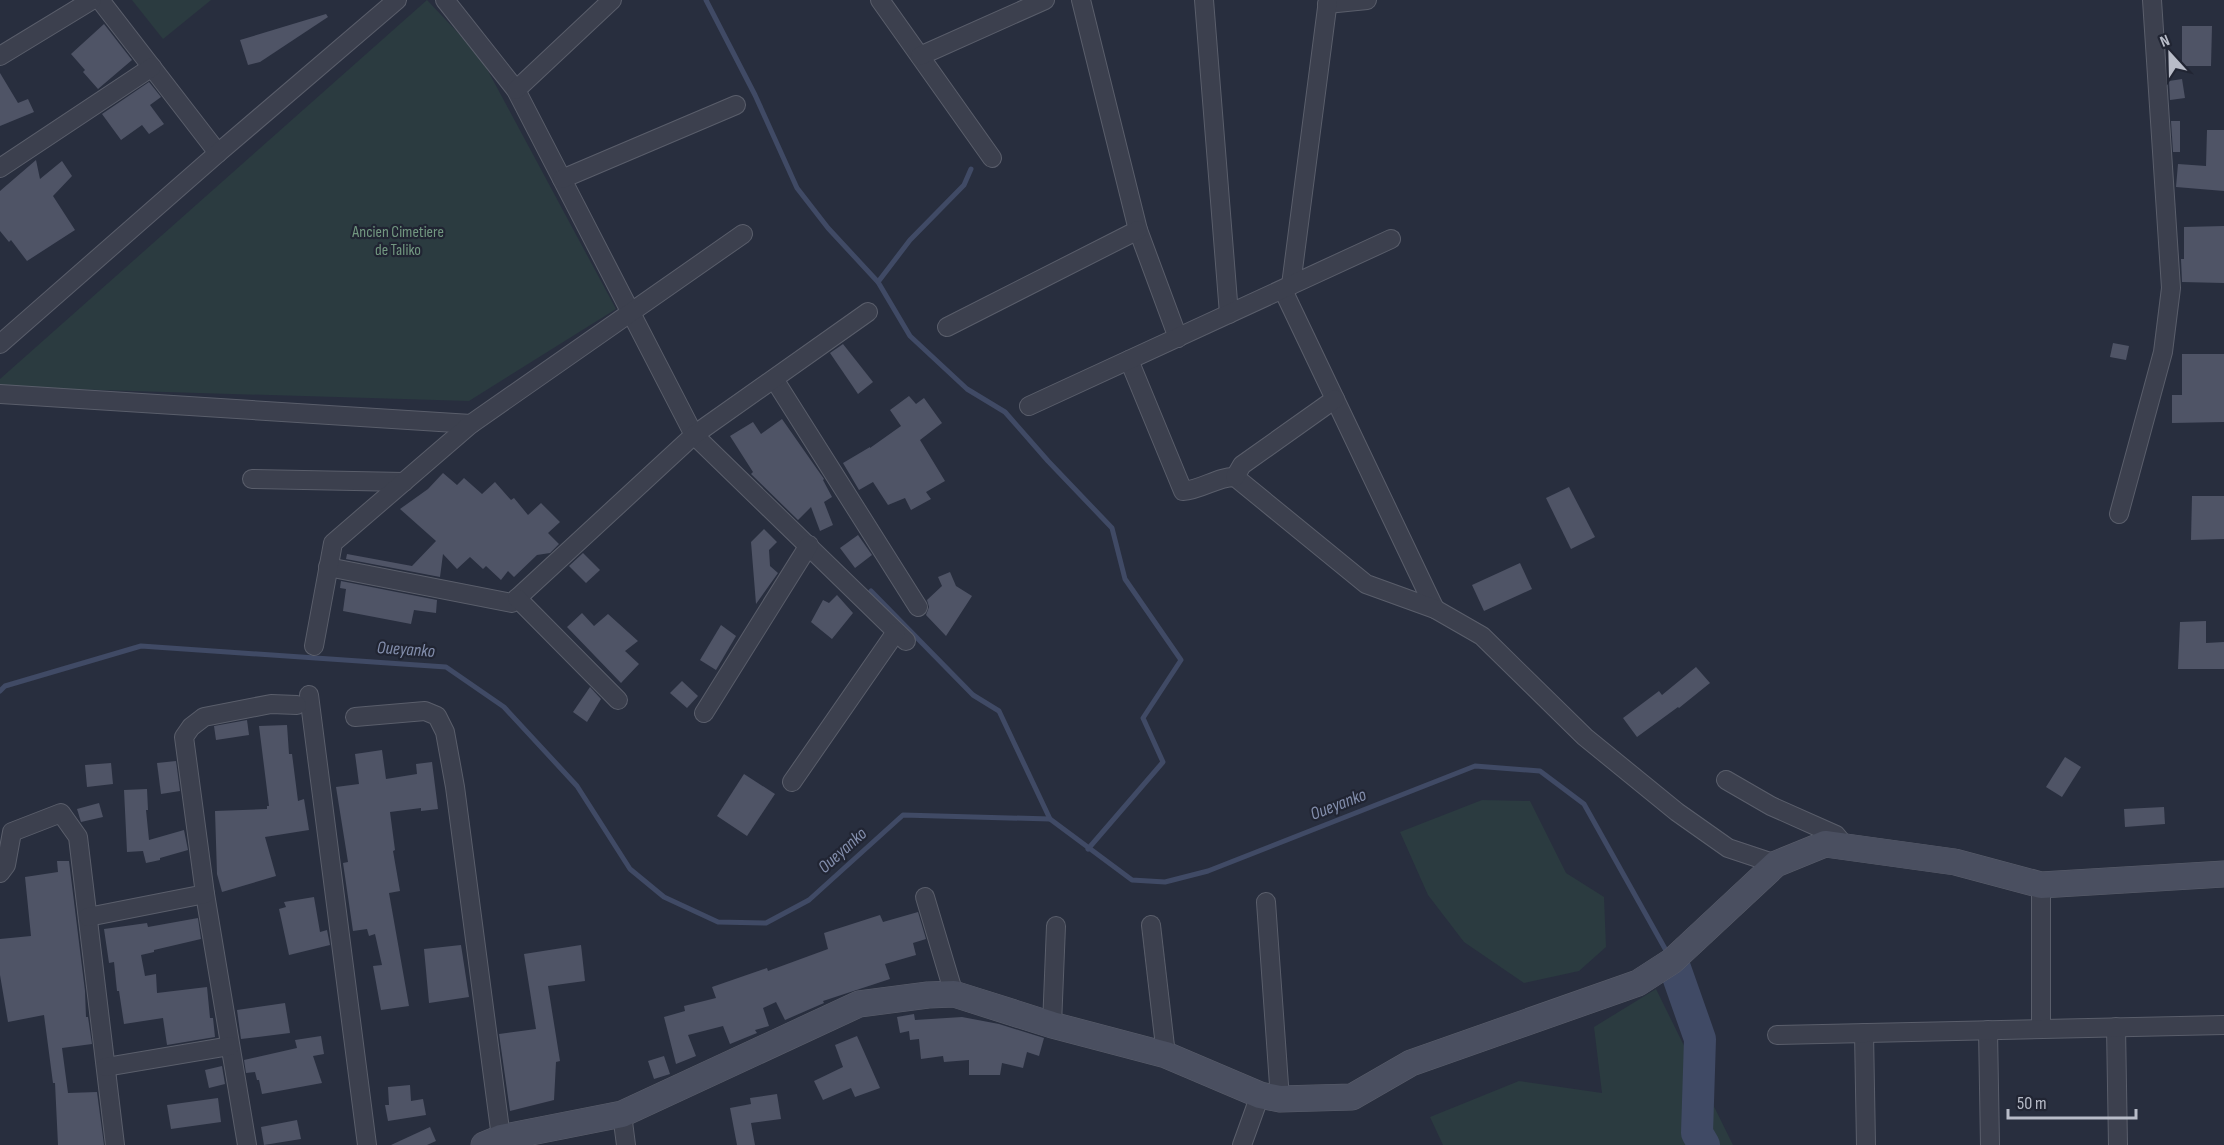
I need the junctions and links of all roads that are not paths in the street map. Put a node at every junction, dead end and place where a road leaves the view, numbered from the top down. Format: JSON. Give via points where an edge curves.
{"nodes":[{"id":1,"x":92,"y":0,"type":"edge"},
{"id":2,"x":100,"y":0,"type":"edge"},
{"id":3,"x":397,"y":0,"type":"edge"},
{"id":4,"x":445,"y":0,"type":"edge"},
{"id":5,"x":612,"y":0,"type":"edge"},
{"id":6,"x":880,"y":0,"type":"edge"},
{"id":7,"x":1045,"y":0,"type":"edge"},
{"id":8,"x":1081,"y":0,"type":"edge"},
{"id":9,"x":1204,"y":0,"type":"edge"},
{"id":10,"x":1367,"y":0,"type":"edge"},
{"id":11,"x":2152,"y":0,"type":"edge"},
{"id":12,"x":1328,"y":2,"type":"edge"},
{"id":13,"x":1008,"y":7,"type":"edge"},
{"id":14,"x":0,"y":56,"type":"edge"},
{"id":15,"x":920,"y":56,"type":"junction"},
{"id":16,"x":152,"y":67,"type":"junction"},
{"id":17,"x":516,"y":90,"type":"junction"},
{"id":18,"x":736,"y":105,"type":"dead end"},
{"id":19,"x":218,"y":153,"type":"junction"},
{"id":20,"x":992,"y":158,"type":"dead end"},
{"id":21,"x":0,"y":168,"type":"edge"},
{"id":22,"x":562,"y":179,"type":"junction"},
{"id":23,"x":1138,"y":230,"type":"junction"},
{"id":24,"x":743,"y":234,"type":"dead end"},
{"id":25,"x":1391,"y":239,"type":"dead end"},
{"id":26,"x":1287,"y":287,"type":"junction"},
{"id":27,"x":868,"y":312,"type":"dead end"},
{"id":28,"x":630,"y":313,"type":"junction"},
{"id":29,"x":1229,"y":314,"type":"junction"},
{"id":30,"x":947,"y":327,"type":"dead end"},
{"id":31,"x":1178,"y":338,"type":"junction"},
{"id":32,"x":0,"y":344,"type":"edge"},
{"id":33,"x":1129,"y":360,"type":"junction"},
{"id":34,"x":774,"y":379,"type":"junction"},
{"id":35,"x":0,"y":394,"type":"edge"},
{"id":36,"x":1335,"y":399,"type":"junction"},
{"id":37,"x":1029,"y":406,"type":"dead end"},
{"id":38,"x":471,"y":424,"type":"junction"},
{"id":39,"x":694,"y":435,"type":"junction"},
{"id":40,"x":1235,"y":477,"type":"junction"},
{"id":41,"x":252,"y":478,"type":"dead end"},
{"id":42,"x":404,"y":482,"type":"junction"},
{"id":43,"x":2119,"y":514,"type":"dead end"},
{"id":44,"x":809,"y":545,"type":"junction"},
{"id":45,"x":328,"y":567,"type":"junction"},
{"id":46,"x":517,"y":598,"type":"junction"},
{"id":47,"x":918,"y":607,"type":"dead end"},
{"id":48,"x":1435,"y":609,"type":"junction"},
{"id":49,"x":314,"y":646,"type":"dead end"},
{"id":50,"x":618,"y":700,"type":"dead end"},
{"id":51,"x":704,"y":713,"type":"dead end"},
{"id":52,"x":355,"y":717,"type":"dead end"},
{"id":53,"x":1726,"y":780,"type":"dead end"},
{"id":54,"x":792,"y":782,"type":"dead end"},
{"id":55,"x":1845,"y":846,"type":"junction"},
{"id":56,"x":1776,"y":864,"type":"junction"},
{"id":57,"x":0,"y":873,"type":"edge"},
{"id":58,"x":2224,"y":874,"type":"edge"},
{"id":59,"x":2041,"y":885,"type":"junction"},
{"id":60,"x":205,"y":894,"type":"junction"},
{"id":61,"x":925,"y":897,"type":"dead end"},
{"id":62,"x":1266,"y":902,"type":"dead end"},
{"id":63,"x":88,"y":917,"type":"junction"},
{"id":64,"x":1151,"y":925,"type":"dead end"},
{"id":65,"x":1056,"y":926,"type":"dead end"},
{"id":66,"x":954,"y":994,"type":"junction"},
{"id":67,"x":1053,"y":1025,"type":"junction"},
{"id":68,"x":2224,"y":1025,"type":"edge"},
{"id":69,"x":2116,"y":1027,"type":"junction"},
{"id":70,"x":2041,"y":1029,"type":"junction"},
{"id":71,"x":1988,"y":1030,"type":"junction"},
{"id":72,"x":1864,"y":1033,"type":"junction"},
{"id":73,"x":1778,"y":1035,"type":"dead end"},
{"id":74,"x":230,"y":1046,"type":"junction"},
{"id":75,"x":1166,"y":1055,"type":"junction"},
{"id":76,"x":106,"y":1067,"type":"junction"},
{"id":77,"x":1270,"y":1097,"type":"junction"},
{"id":78,"x":622,"y":1114,"type":"junction"},
{"id":79,"x":495,"y":1143,"type":"edge"},
{"id":80,"x":115,"y":1145,"type":"edge"},
{"id":81,"x":247,"y":1145,"type":"edge"},
{"id":82,"x":367,"y":1145,"type":"edge"},
{"id":83,"x":626,"y":1145,"type":"edge"},
{"id":84,"x":1242,"y":1145,"type":"edge"},
{"id":85,"x":1866,"y":1145,"type":"edge"},
{"id":86,"x":1990,"y":1145,"type":"edge"},
{"id":87,"x":2118,"y":1145,"type":"edge"}],
"edges":[{"from":1,"to":14,"type":"street"},
{"from":2,"to":16,"type":"street"},
{"from":3,"to":19,"type":"street"},
{"from":4,"to":17,"type":"street"},
{"from":5,"to":17,"type":"street"},
{"from":6,"to":15,"type":"street"},
{"from":7,"to":13,"type":"street"},
{"from":8,"to":23,"type":"street"},
{"from":9,"to":29,"type":"street"},
{"from":10,"to":12,"type":"street"},
{"from":11,"to":43,"type":"street","via":[[2170,288],[2163,352]]},
{"from":12,"to":26,"type":"street"},
{"from":13,"to":15,"type":"street"},
{"from":15,"to":20,"type":"street"},
{"from":16,"to":19,"type":"street"},
{"from":16,"to":21,"type":"street"},
{"from":17,"to":22,"type":"street"},
{"from":18,"to":22,"type":"street"},
{"from":19,"to":32,"type":"street"},
{"from":22,"to":28,"type":"street"},
{"from":23,"to":30,"type":"street"},
{"from":23,"to":31,"type":"street"},
{"from":24,"to":28,"type":"street"},
{"from":25,"to":26,"type":"street"},
{"from":26,"to":29,"type":"street"},
{"from":26,"to":36,"type":"street"},
{"from":27,"to":34,"type":"street"},
{"from":28,"to":38,"type":"street"},
{"from":28,"to":39,"type":"street"},
{"from":29,"to":31,"type":"street"},
{"from":31,"to":33,"type":"street"},
{"from":33,"to":37,"type":"street"},
{"from":33,"to":40,"type":"street","via":[[1183,492]]},
{"from":34,"to":39,"type":"street"},
{"from":34,"to":47,"type":"street"},
{"from":35,"to":38,"type":"street"},
{"from":36,"to":40,"type":"street","via":[[1242,465]]},
{"from":36,"to":48,"type":"street"},
{"from":38,"to":42,"type":"street"},
{"from":39,"to":44,"type":"street"},
{"from":39,"to":46,"type":"street"},
{"from":40,"to":48,"type":"street","via":[[1366,584]]},
{"from":41,"to":42,"type":"street"},
{"from":42,"to":45,"type":"street","via":[[333,543]]},
{"from":44,"to":51,"type":"street"},
{"from":44,"to":54,"type":"street","via":[[901,637]]},
{"from":45,"to":46,"type":"street","via":[[512,603]]},
{"from":45,"to":49,"type":"street"},
{"from":46,"to":50,"type":"street"},
{"from":48,"to":56,"type":"street","via":[[1482,636],[1585,738],[1677,812],[1728,848]]},
{"from":52,"to":79,"type":"street","via":[[425,711],[437,716],[445,732],[455,787]]},
{"from":53,"to":55,"type":"street","via":[[1771,806],[1836,835]]},
{"from":55,"to":56,"type":"street","via":[[1825,844]]},
{"from":55,"to":59,"type":"street","via":[[1955,862]]},
{"from":56,"to":77,"type":"street","via":[[1672,961],[1638,983],[1410,1063],[1352,1096]]},
{"from":57,"to":63,"type":"street","via":[[6,865],[12,832],[61,813],[78,837]]},
{"from":58,"to":59,"type":"street"},
{"from":59,"to":70,"type":"street"},
{"from":60,"to":63,"type":"street"},
{"from":60,"to":74,"type":"street"},
{"from":60,"to":82,"type":"street","via":[[184,737],[204,717],[303,700]]},
{"from":61,"to":66,"type":"street"},
{"from":62,"to":77,"type":"street"},
{"from":63,"to":76,"type":"street"},
{"from":64,"to":75,"type":"street"},
{"from":65,"to":67,"type":"street"},
{"from":66,"to":67,"type":"street"},
{"from":66,"to":78,"type":"street","via":[[859,1004]]},
{"from":67,"to":75,"type":"street"},
{"from":68,"to":69,"type":"street"},
{"from":69,"to":70,"type":"street"},
{"from":69,"to":87,"type":"street"},
{"from":70,"to":71,"type":"street"},
{"from":71,"to":72,"type":"street"},
{"from":71,"to":86,"type":"street"},
{"from":72,"to":73,"type":"street"},
{"from":72,"to":85,"type":"street"},
{"from":74,"to":76,"type":"street"},
{"from":74,"to":81,"type":"street"},
{"from":75,"to":77,"type":"street"},
{"from":76,"to":80,"type":"street"},
{"from":77,"to":84,"type":"street"},
{"from":78,"to":79,"type":"street"},
{"from":78,"to":83,"type":"street"}]}
